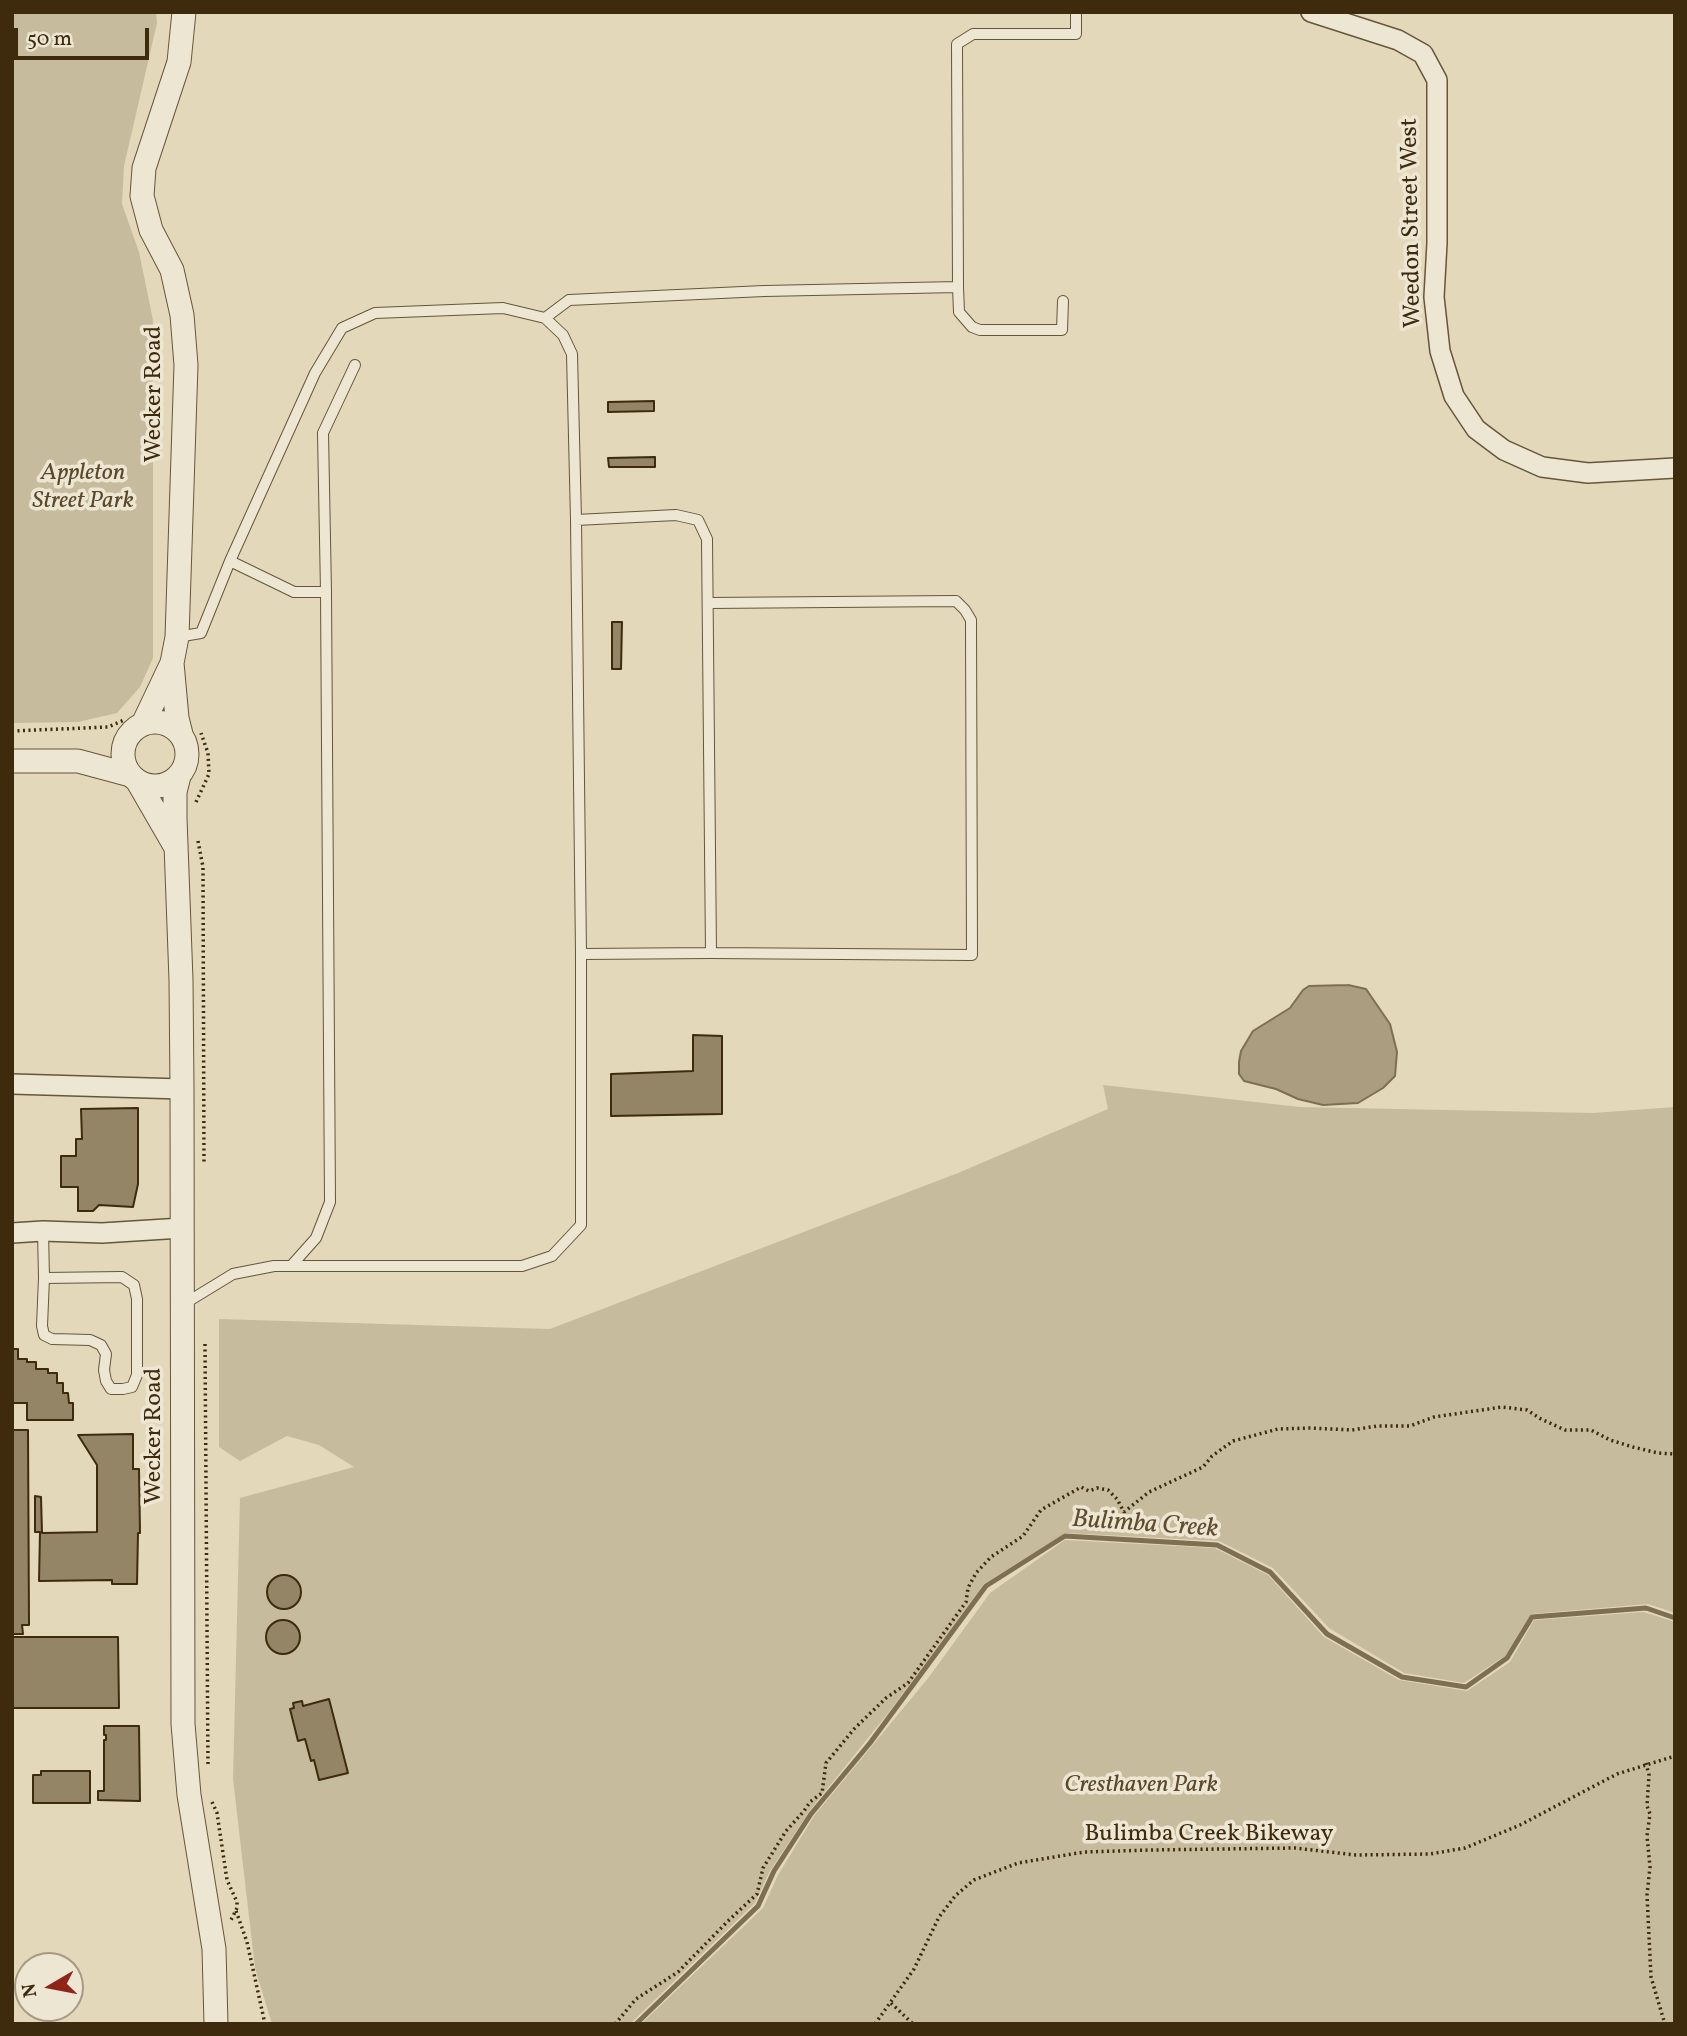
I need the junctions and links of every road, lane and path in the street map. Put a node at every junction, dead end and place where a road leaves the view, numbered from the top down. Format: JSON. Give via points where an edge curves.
{"nodes":[{"id":1,"x":184,"y":12,"type":"edge"},
{"id":2,"x":1076,"y":12,"type":"edge"},
{"id":3,"x":1311,"y":12,"type":"edge"},
{"id":4,"x":957,"y":287,"type":"junction"},
{"id":5,"x":1063,"y":301,"type":"dead end"},
{"id":6,"x":545,"y":318,"type":"junction"},
{"id":7,"x":355,"y":365,"type":"dead end"},
{"id":8,"x":1675,"y":468,"type":"edge"},
{"id":9,"x":576,"y":520,"type":"junction"},
{"id":10,"x":230,"y":561,"type":"junction"},
{"id":11,"x":326,"y":592,"type":"junction"},
{"id":12,"x":708,"y":603,"type":"junction"},
{"id":13,"x":177,"y":637,"type":"junction"},
{"id":14,"x":172,"y":663,"type":"junction"},
{"id":15,"x":84,"y":728,"type":"dead end"},
{"id":16,"x":136,"y":730,"type":"junction"},
{"id":17,"x":12,"y":731,"type":"edge"},
{"id":18,"x":181,"y":734,"type":"junction"},
{"id":19,"x":12,"y":761,"type":"edge"},
{"id":20,"x":78,"y":761,"type":"junction"},
{"id":21,"x":179,"y":776,"type":"junction"},
{"id":22,"x":134,"y":779,"type":"junction"},
{"id":23,"x":175,"y":846,"type":"junction"},
{"id":24,"x":711,"y":953,"type":"junction"},
{"id":25,"x":580,"y":954,"type":"junction"},
{"id":26,"x":12,"y":1084,"type":"edge"},
{"id":27,"x":182,"y":1089,"type":"junction"},
{"id":28,"x":182,"y":1228,"type":"junction"},
{"id":29,"x":43,"y":1231,"type":"junction"},
{"id":30,"x":12,"y":1233,"type":"edge"},
{"id":31,"x":291,"y":1266,"type":"junction"},
{"id":32,"x":44,"y":1278,"type":"junction"},
{"id":33,"x":182,"y":1305,"type":"junction"},
{"id":34,"x":1675,"y":1454,"type":"edge"},
{"id":35,"x":1675,"y":1756,"type":"edge"},
{"id":36,"x":1646,"y":1763,"type":"junction"},
{"id":37,"x":236,"y":1911,"type":"dead end"},
{"id":38,"x":891,"y":2003,"type":"junction"},
{"id":39,"x":216,"y":2018,"type":"edge"},
{"id":40,"x":265,"y":2024,"type":"edge"},
{"id":41,"x":615,"y":2024,"type":"edge"},
{"id":42,"x":875,"y":2024,"type":"edge"},
{"id":43,"x":914,"y":2024,"type":"edge"},
{"id":44,"x":1663,"y":2024,"type":"edge"}],
"edges":[{"from":1,"to":13,"type":"street","name":"Wecker Road","via":[[179,62],[144,168],[142,196],[151,230],[172,270],[186,365]]},
{"from":2,"to":4,"type":"lane","via":[[1076,34],[973,34],[957,44]]},
{"from":3,"to":8,"type":"street","name":"Weedon Street West","via":[[1398,40],[1423,54],[1437,80],[1434,297],[1440,351],[1454,396],[1476,429],[1504,450],[1542,467],[1588,473]]},
{"from":4,"to":5,"type":"lane","via":[[959,313],[980,330],[1062,330]]},
{"from":4,"to":6,"type":"lane","via":[[569,300]]},
{"from":6,"to":9,"type":"lane","via":[[563,335],[572,354]]},
{"from":6,"to":10,"type":"lane","via":[[503,309],[375,313],[341,328],[315,373]]},
{"from":7,"to":11,"type":"lane","via":[[323,433]]},
{"from":9,"to":12,"type":"lane","via":[[676,515],[698,520],[708,539]]},
{"from":9,"to":25,"type":"lane"},
{"from":10,"to":11,"type":"lane","via":[[294,592]]},
{"from":10,"to":13,"type":"lane","via":[[201,633]]},
{"from":11,"to":31,"type":"lane","via":[[330,1202],[316,1238]]},
{"from":12,"to":24,"type":"lane"},
{"from":12,"to":24,"type":"lane","via":[[956,601],[971,620],[972,955]]},
{"from":13,"to":14,"type":"street","name":"Wecker Road"},
{"from":14,"to":16,"type":"street","name":"Wecker Road"},
{"from":14,"to":18,"type":"street","name":"Wecker Road"},
{"from":15,"to":17,"type":"path"},
{"from":16,"to":18,"type":"street","via":[[154,721]]},
{"from":16,"to":20,"type":"street"},
{"from":16,"to":22,"type":"street","name":"Wecker Road","via":[[122,756]]},
{"from":18,"to":21,"type":"street","name":"Wecker Road","via":[[188,756]]},
{"from":19,"to":20,"type":"street"},
{"from":20,"to":22,"type":"street"},
{"from":21,"to":22,"type":"street","via":[[160,787]]},
{"from":21,"to":23,"type":"street","name":"Wecker Road"},
{"from":22,"to":23,"type":"street","name":"Wecker Road"},
{"from":23,"to":27,"type":"street","name":"Wecker Road"},
{"from":24,"to":25,"type":"lane"},
{"from":25,"to":31,"type":"lane","via":[[581,1225],[552,1256],[522,1266]]},
{"from":26,"to":27,"type":"street"},
{"from":27,"to":28,"type":"street","name":"Wecker Road"},
{"from":28,"to":29,"type":"street"},
{"from":28,"to":33,"type":"street","name":"Wecker Road"},
{"from":29,"to":30,"type":"street"},
{"from":29,"to":32,"type":"lane"},
{"from":31,"to":33,"type":"lane","via":[[233,1274]]},
{"from":32,"to":32,"type":"lane","via":[[122,1277],[134,1285],[138,1375],[132,1387],[111,1389],[101,1345],[44,1335]]},
{"from":33,"to":39,"type":"street","name":"Wecker Road","via":[[183,1724],[189,1795],[214,1949]]},
{"from":34,"to":41,"type":"path","via":[[1633,1447],[1591,1430],[1565,1430],[1527,1410],[1502,1407],[1434,1417],[1410,1426],[1279,1429],[1233,1441],[1202,1467],[1149,1492],[1124,1512],[1108,1490],[1081,1487],[1041,1510],[1023,1536],[976,1573],[965,1602],[908,1683],[854,1729],[826,1763],[822,1793],[786,1831],[763,1868],[757,1894],[678,1972],[636,1998]]},
{"from":35,"to":36,"type":"path","name":"Bulimba Creek Bikeway"},
{"from":36,"to":38,"type":"path","name":"Bulimba Creek Bikeway","via":[[1520,1825],[1465,1847],[1430,1854],[1136,1850],[1084,1852],[1018,1863],[974,1880],[956,1895]]},
{"from":36,"to":44,"type":"path","via":[[1651,1977]]},
{"from":37,"to":40,"type":"path"},
{"from":38,"to":42,"type":"path","name":"Bulimba Creek Bikeway"},
{"from":38,"to":43,"type":"path"}]}
